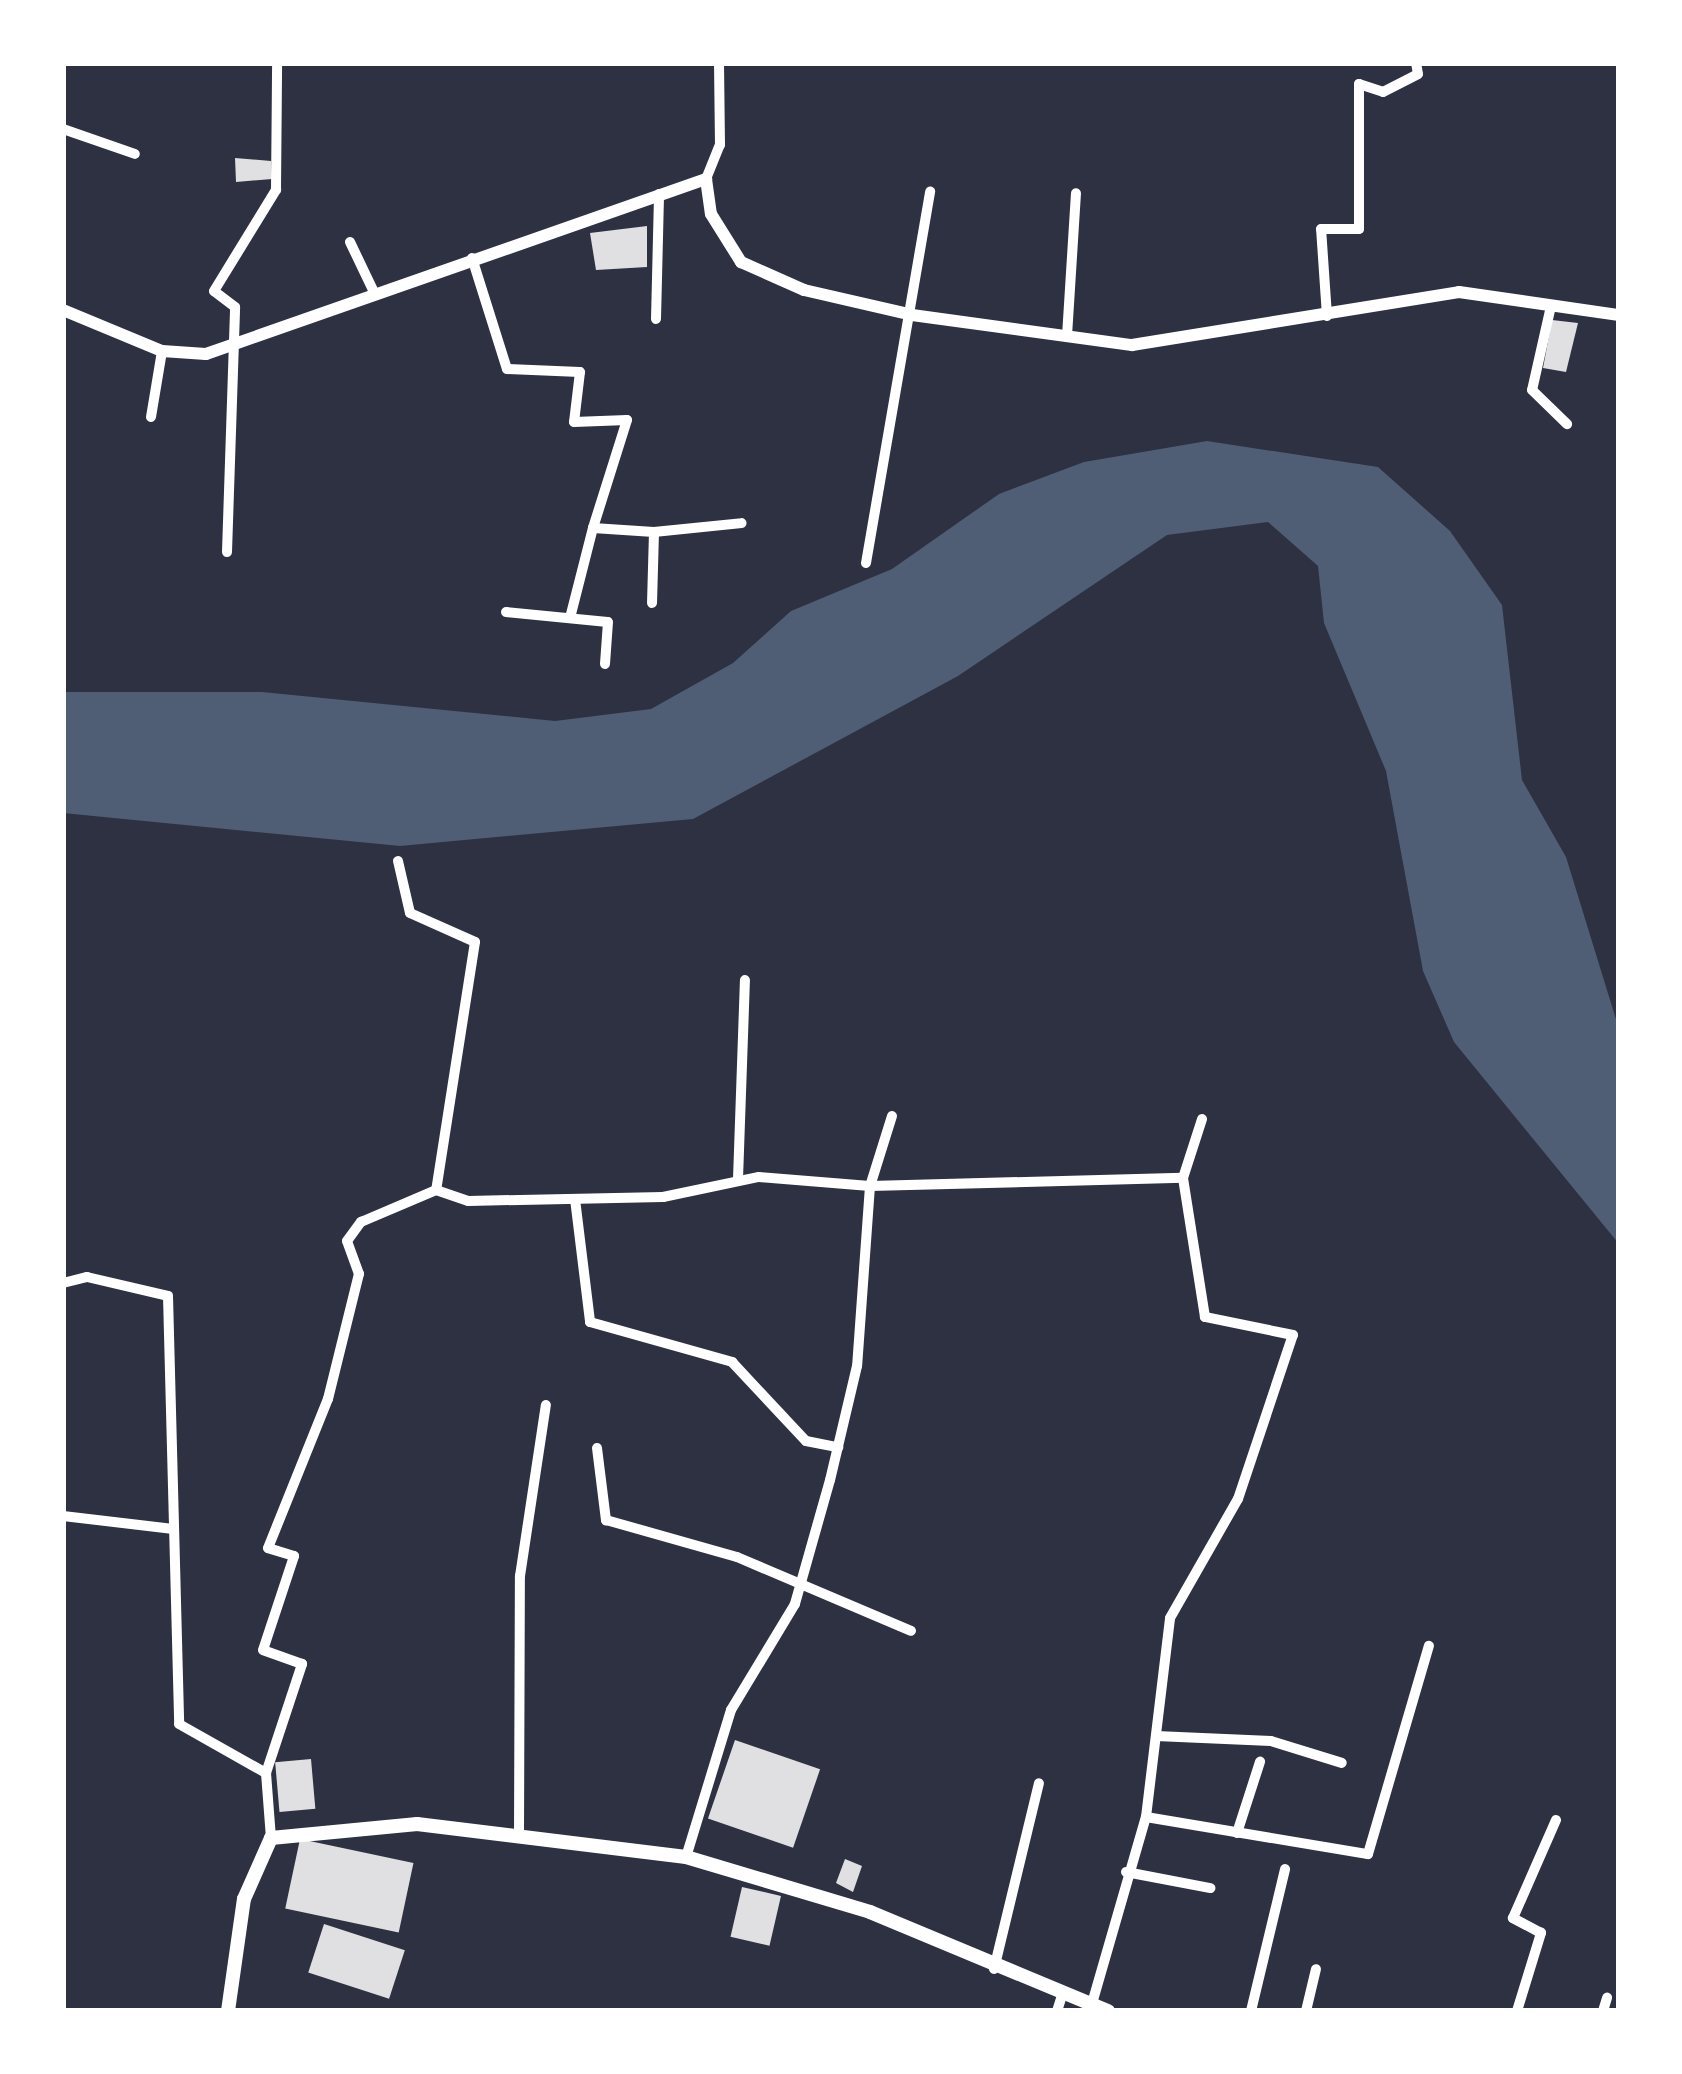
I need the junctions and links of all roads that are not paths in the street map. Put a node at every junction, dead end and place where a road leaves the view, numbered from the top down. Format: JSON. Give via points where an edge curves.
{"nodes":[{"id":1,"x":277,"y":63,"type":"edge"},
{"id":2,"x":719,"y":63,"type":"edge"},
{"id":3,"x":1416,"y":63,"type":"edge"},
{"id":4,"x":63,"y":129,"type":"edge"},
{"id":5,"x":135,"y":154,"type":"dead end"},
{"id":6,"x":706,"y":179,"type":"junction"},
{"id":7,"x":930,"y":191,"type":"dead end"},
{"id":8,"x":1076,"y":193,"type":"dead end"},
{"id":9,"x":658,"y":194,"type":"junction"},
{"id":10,"x":350,"y":242,"type":"dead end"},
{"id":11,"x":472,"y":255,"type":"junction"},
{"id":12,"x":373,"y":290,"type":"junction"},
{"id":13,"x":1551,"y":305,"type":"junction"},
{"id":14,"x":63,"y":310,"type":"edge"},
{"id":15,"x":1619,"y":315,"type":"edge"},
{"id":16,"x":912,"y":316,"type":"junction"},
{"id":17,"x":1327,"y":316,"type":"junction"},
{"id":18,"x":656,"y":319,"type":"dead end"},
{"id":19,"x":1067,"y":336,"type":"junction"},
{"id":20,"x":230,"y":345,"type":"junction"},
{"id":21,"x":163,"y":351,"type":"junction"},
{"id":22,"x":152,"y":417,"type":"dead end"},
{"id":23,"x":1567,"y":424,"type":"dead end"},
{"id":24,"x":742,"y":524,"type":"dead end"},
{"id":25,"x":593,"y":528,"type":"junction"},
{"id":26,"x":654,"y":532,"type":"junction"},
{"id":27,"x":227,"y":553,"type":"dead end"},
{"id":28,"x":866,"y":563,"type":"dead end"},
{"id":29,"x":652,"y":604,"type":"dead end"},
{"id":30,"x":506,"y":612,"type":"dead end"},
{"id":31,"x":570,"y":618,"type":"junction"},
{"id":32,"x":604,"y":664,"type":"dead end"},
{"id":33,"x":398,"y":861,"type":"dead end"},
{"id":34,"x":745,"y":980,"type":"dead end"},
{"id":35,"x":892,"y":1116,"type":"dead end"},
{"id":36,"x":1202,"y":1119,"type":"dead end"},
{"id":37,"x":1184,"y":1178,"type":"junction"},
{"id":38,"x":738,"y":1179,"type":"junction"},
{"id":39,"x":870,"y":1186,"type":"junction"},
{"id":40,"x":436,"y":1190,"type":"junction"},
{"id":41,"x":575,"y":1199,"type":"junction"},
{"id":42,"x":63,"y":1283,"type":"edge"},
{"id":43,"x":545,"y":1405,"type":"dead end"},
{"id":44,"x":838,"y":1447,"type":"junction"},
{"id":45,"x":597,"y":1448,"type":"dead end"},
{"id":46,"x":63,"y":1516,"type":"edge"},
{"id":47,"x":173,"y":1529,"type":"junction"},
{"id":48,"x":800,"y":1586,"type":"junction"},
{"id":49,"x":910,"y":1631,"type":"dead end"},
{"id":50,"x":1430,"y":1646,"type":"dead end"},
{"id":51,"x":1156,"y":1736,"type":"junction"},
{"id":52,"x":1260,"y":1762,"type":"dead end"},
{"id":53,"x":1342,"y":1763,"type":"dead end"},
{"id":54,"x":266,"y":1774,"type":"junction"},
{"id":55,"x":1039,"y":1784,"type":"dead end"},
{"id":56,"x":1146,"y":1817,"type":"junction"},
{"id":57,"x":1556,"y":1820,"type":"dead end"},
{"id":58,"x":1237,"y":1833,"type":"junction"},
{"id":59,"x":525,"y":1835,"type":"junction"},
{"id":60,"x":271,"y":1838,"type":"junction"},
{"id":61,"x":686,"y":1857,"type":"junction"},
{"id":62,"x":1285,"y":1869,"type":"dead end"},
{"id":63,"x":1126,"y":1872,"type":"junction"},
{"id":64,"x":1210,"y":1888,"type":"dead end"},
{"id":65,"x":994,"y":1969,"type":"junction"},
{"id":66,"x":1316,"y":1969,"type":"dead end"},
{"id":67,"x":1059,"y":2005,"type":"edge"},
{"id":68,"x":1091,"y":2007,"type":"junction"},
{"id":69,"x":228,"y":2011,"type":"edge"},
{"id":70,"x":1108,"y":2011,"type":"edge"},
{"id":71,"x":1251,"y":2011,"type":"edge"},
{"id":72,"x":1306,"y":2011,"type":"edge"},
{"id":73,"x":1516,"y":2011,"type":"edge"}],
"edges":[{"from":1,"to":20,"type":"street","via":[[277,190],[214,291],[235,307]]},
{"from":2,"to":6,"type":"street","via":[[720,145]]},
{"from":3,"to":17,"type":"street","via":[[1418,74],[1383,92],[1359,84],[1359,229],[1321,230]]},
{"from":4,"to":5,"type":"street"},
{"from":6,"to":9,"type":"street"},
{"from":6,"to":16,"type":"street","via":[[711,214],[741,262],[803,290]]},
{"from":7,"to":16,"type":"street"},
{"from":8,"to":19,"type":"street"},
{"from":9,"to":11,"type":"street"},
{"from":9,"to":18,"type":"street"},
{"from":10,"to":12,"type":"street"},
{"from":11,"to":12,"type":"street"},
{"from":11,"to":25,"type":"street","via":[[507,369],[580,372],[574,422],[627,420]]},
{"from":12,"to":20,"type":"street"},
{"from":13,"to":15,"type":"street"},
{"from":13,"to":17,"type":"street","via":[[1459,292]]},
{"from":13,"to":23,"type":"street","via":[[1532,390]]},
{"from":14,"to":21,"type":"street"},
{"from":16,"to":19,"type":"street"},
{"from":16,"to":28,"type":"street"},
{"from":17,"to":19,"type":"street","via":[[1132,345]]},
{"from":20,"to":21,"type":"street"},
{"from":20,"to":27,"type":"street"},
{"from":21,"to":22,"type":"street"},
{"from":24,"to":26,"type":"street"},
{"from":25,"to":26,"type":"street"},
{"from":25,"to":31,"type":"street"},
{"from":26,"to":29,"type":"street"},
{"from":30,"to":31,"type":"street"},
{"from":31,"to":32,"type":"street","via":[[608,622]]},
{"from":33,"to":40,"type":"street","via":[[410,913],[475,942]]},
{"from":34,"to":38,"type":"street"},
{"from":35,"to":39,"type":"street"},
{"from":36,"to":37,"type":"street"},
{"from":37,"to":39,"type":"street"},
{"from":37,"to":51,"type":"street","via":[[1205,1317],[1293,1336],[1238,1499],[1170,1618]]},
{"from":38,"to":39,"type":"street"},
{"from":38,"to":41,"type":"street","via":[[663,1197]]},
{"from":39,"to":44,"type":"street","via":[[857,1366]]},
{"from":40,"to":41,"type":"street","via":[[468,1201]]},
{"from":40,"to":54,"type":"street","via":[[361,1222],[347,1241],[359,1274],[328,1399],[268,1548],[294,1556],[263,1650],[302,1664]]},
{"from":41,"to":44,"type":"street","via":[[590,1322],[732,1363],[806,1441]]},
{"from":42,"to":47,"type":"street","via":[[87,1277],[168,1296]]},
{"from":43,"to":59,"type":"street","via":[[519,1595]]},
{"from":44,"to":48,"type":"street"},
{"from":45,"to":48,"type":"street","via":[[606,1520]]},
{"from":46,"to":47,"type":"street","via":[[85,1510]]},
{"from":47,"to":54,"type":"street","via":[[179,1724]]},
{"from":48,"to":49,"type":"street"},
{"from":48,"to":61,"type":"street","via":[[731,1710]]},
{"from":50,"to":58,"type":"street","via":[[1368,1854]]},
{"from":51,"to":53,"type":"street","via":[[1271,1741]]},
{"from":51,"to":56,"type":"street"},
{"from":52,"to":58,"type":"street"},
{"from":54,"to":60,"type":"street"},
{"from":55,"to":65,"type":"street"},
{"from":56,"to":58,"type":"street"},
{"from":56,"to":63,"type":"street"},
{"from":57,"to":73,"type":"street","via":[[1513,1918],[1540,1934]]},
{"from":59,"to":60,"type":"main road","via":[[417,1824]]},
{"from":59,"to":61,"type":"main road"},
{"from":60,"to":69,"type":"main road","via":[[244,1899]]},
{"from":61,"to":65,"type":"main road","via":[[870,1912]]},
{"from":62,"to":71,"type":"street"},
{"from":63,"to":64,"type":"street"},
{"from":63,"to":68,"type":"street"},
{"from":65,"to":67,"type":"main road"},
{"from":66,"to":72,"type":"street"},
{"from":67,"to":68,"type":"main road"},
{"from":68,"to":70,"type":"main road"}]}
